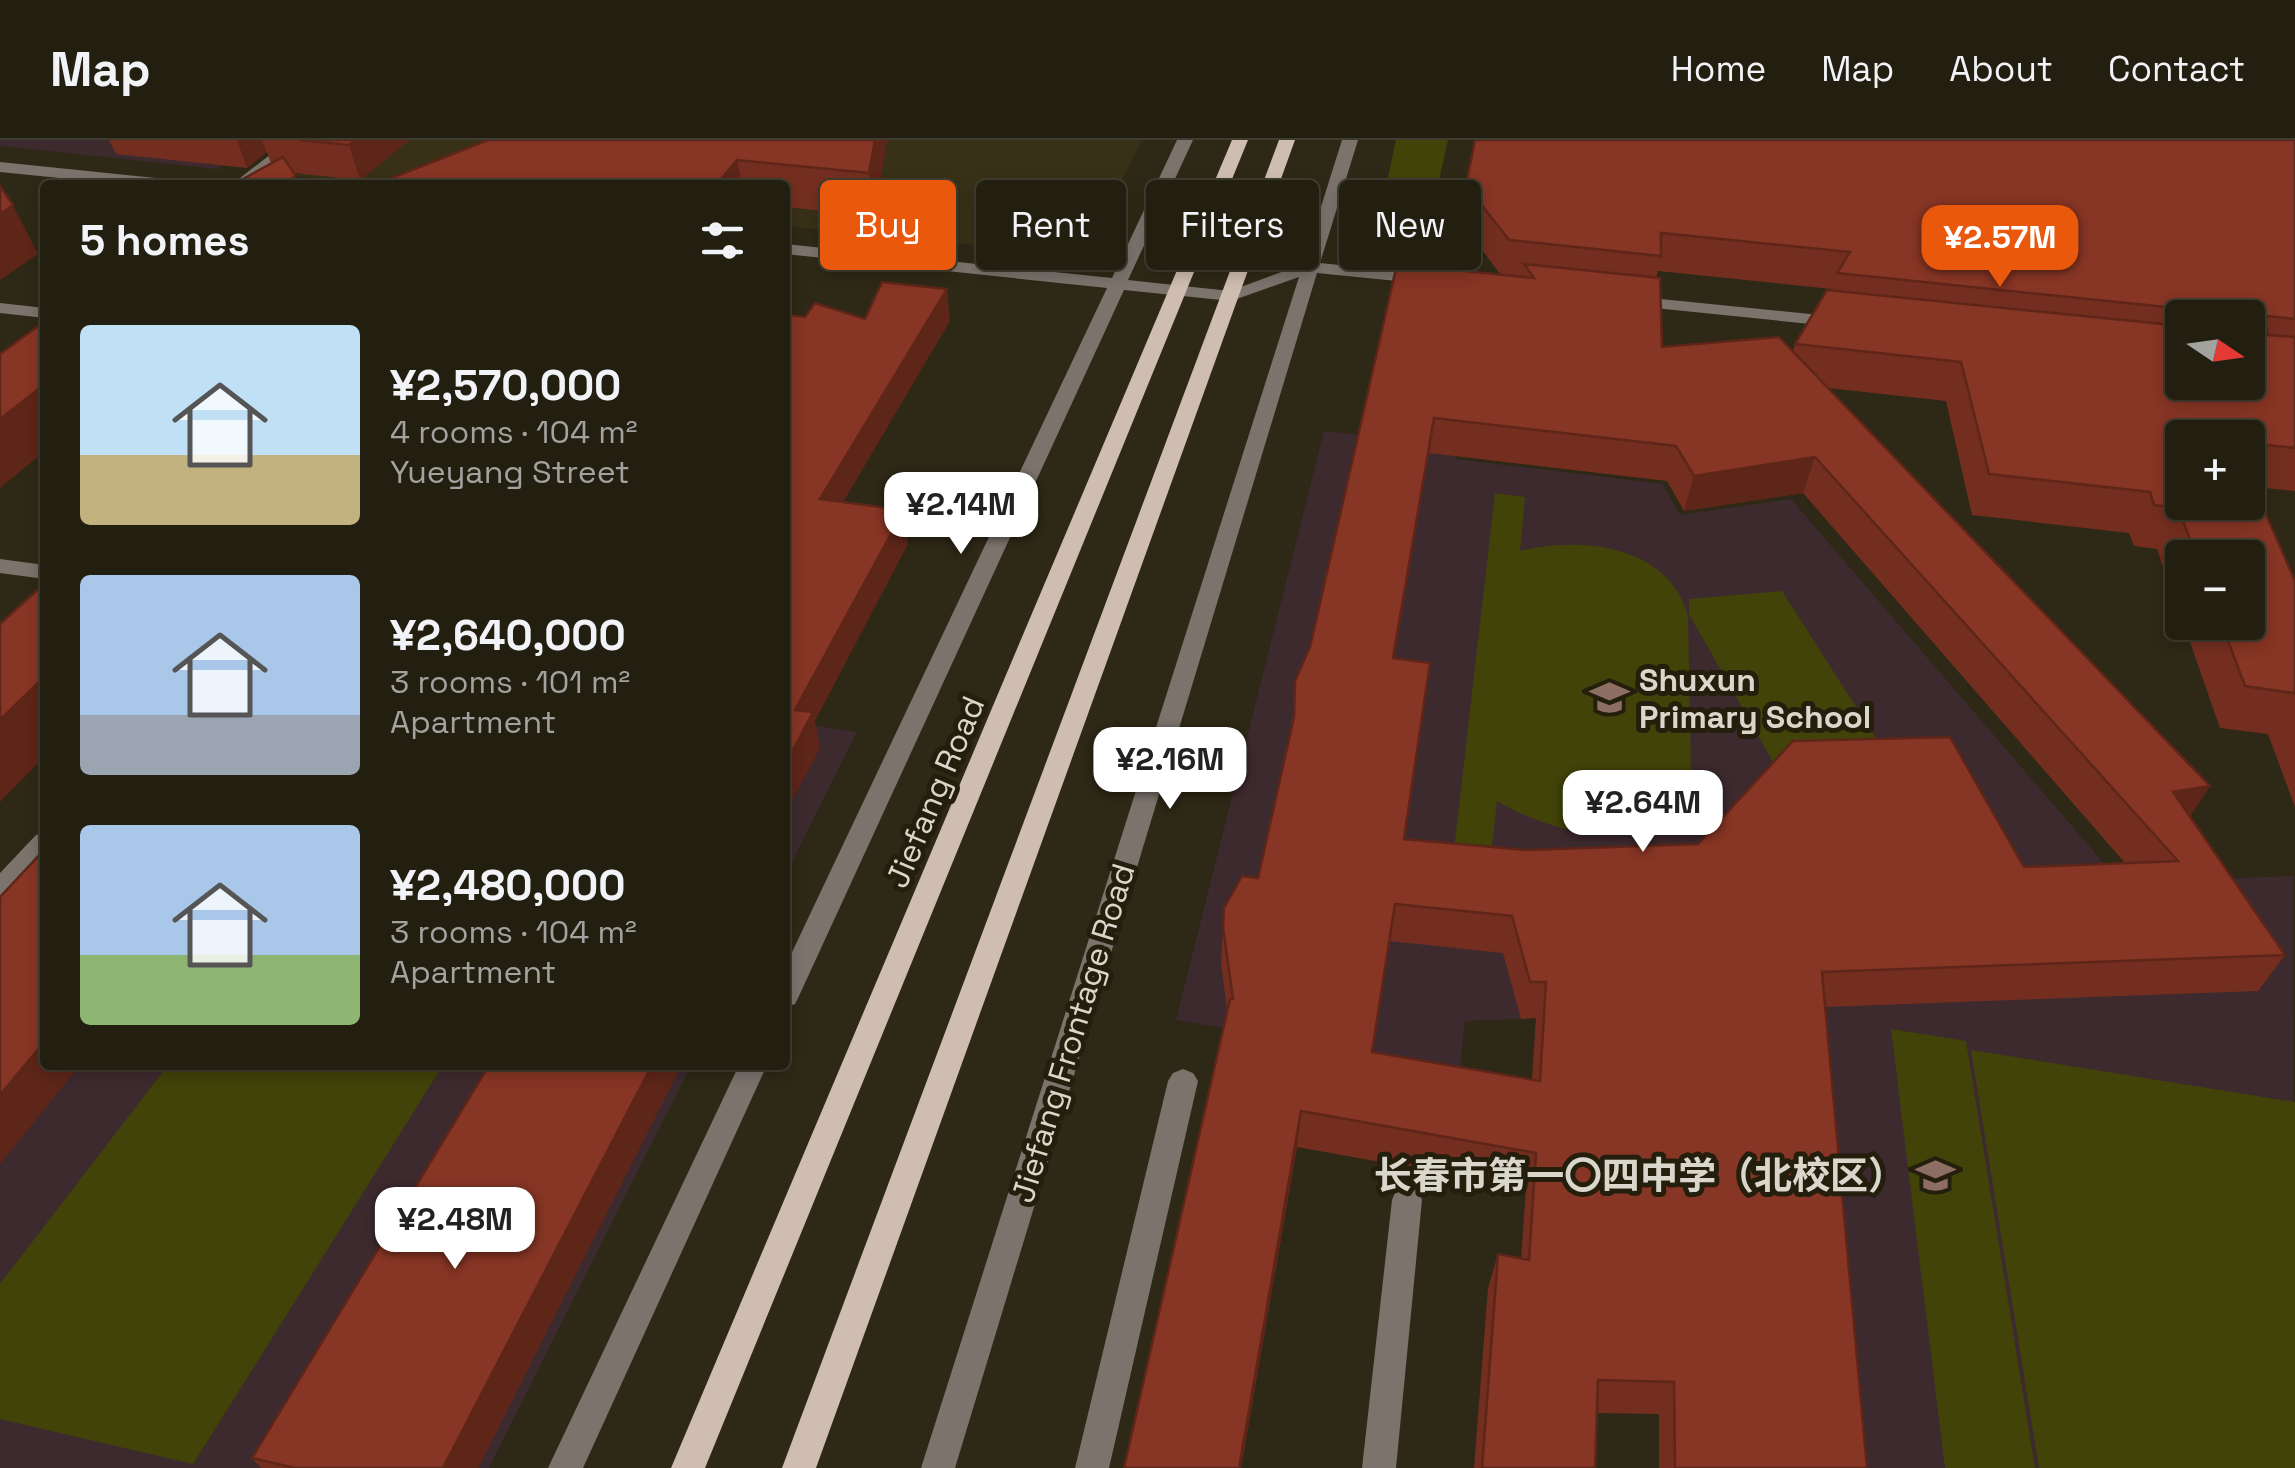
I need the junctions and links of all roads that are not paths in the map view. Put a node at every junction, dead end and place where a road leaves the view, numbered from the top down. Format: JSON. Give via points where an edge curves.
{"nodes":[{"id":1,"x":299,"y":140,"type":"edge"},
{"id":2,"x":1185,"y":140,"type":"edge"},
{"id":3,"x":1240,"y":140,"type":"edge"},
{"id":4,"x":1288,"y":140,"type":"edge"},
{"id":5,"x":1350,"y":140,"type":"edge"},
{"id":6,"x":0,"y":167,"type":"edge"},
{"id":7,"x":126,"y":180,"type":"edge"},
{"id":8,"x":246,"y":180,"type":"edge"},
{"id":9,"x":1319,"y":242,"type":"edge"},
{"id":10,"x":790,"y":251,"type":"edge"},
{"id":11,"x":1319,"y":269,"type":"edge"},
{"id":12,"x":1305,"y":270,"type":"edge"},
{"id":13,"x":1310,"y":270,"type":"edge"},
{"id":14,"x":1450,"y":282,"type":"edge"},
{"id":15,"x":1118,"y":284,"type":"junction"},
{"id":16,"x":1179,"y":290,"type":"junction"},
{"id":17,"x":1231,"y":296,"type":"junction"},
{"id":18,"x":1608,"y":298,"type":"edge"},
{"id":19,"x":0,"y":308,"type":"edge"},
{"id":20,"x":40,"y":312,"type":"edge"},
{"id":21,"x":1865,"y":325,"type":"edge"},
{"id":22,"x":0,"y":566,"type":"edge"},
{"id":23,"x":40,"y":571,"type":"edge"},
{"id":24,"x":40,"y":847,"type":"edge"},
{"id":25,"x":0,"y":890,"type":"edge"},
{"id":26,"x":790,"y":985,"type":"edge"},
{"id":27,"x":751,"y":1070,"type":"edge"},
{"id":28,"x":1182,"y":1081,"type":"dead end"},
{"id":29,"x":1407,"y":1200,"type":"dead end"},
{"id":30,"x":565,"y":1468,"type":"edge"},
{"id":31,"x":688,"y":1468,"type":"edge"},
{"id":32,"x":798,"y":1468,"type":"edge"},
{"id":33,"x":938,"y":1468,"type":"edge"},
{"id":34,"x":1092,"y":1468,"type":"edge"},
{"id":35,"x":1379,"y":1468,"type":"edge"}],
"edges":[{"from":1,"to":8,"type":"street"},
{"from":2,"to":15,"type":"street"},
{"from":3,"to":16,"type":"main road","name":"Jiefang Road"},
{"from":4,"to":17,"type":"main road"},
{"from":5,"to":9,"type":"street","name":"Jiefang Frontage Road"},
{"from":6,"to":7,"type":"street"},
{"from":10,"to":15,"type":"street"},
{"from":11,"to":14,"type":"street"},
{"from":12,"to":17,"type":"street"},
{"from":13,"to":33,"type":"street","name":"Jiefang Frontage Road"},
{"from":15,"to":16,"type":"street"},
{"from":15,"to":26,"type":"street"},
{"from":16,"to":17,"type":"street"},
{"from":16,"to":31,"type":"main road","name":"Jiefang Road"},
{"from":17,"to":32,"type":"main road"},
{"from":18,"to":21,"type":"street"},
{"from":19,"to":20,"type":"street"},
{"from":22,"to":23,"type":"street"},
{"from":24,"to":25,"type":"street"},
{"from":27,"to":30,"type":"street"},
{"from":28,"to":34,"type":"street"},
{"from":29,"to":35,"type":"street"}]}
